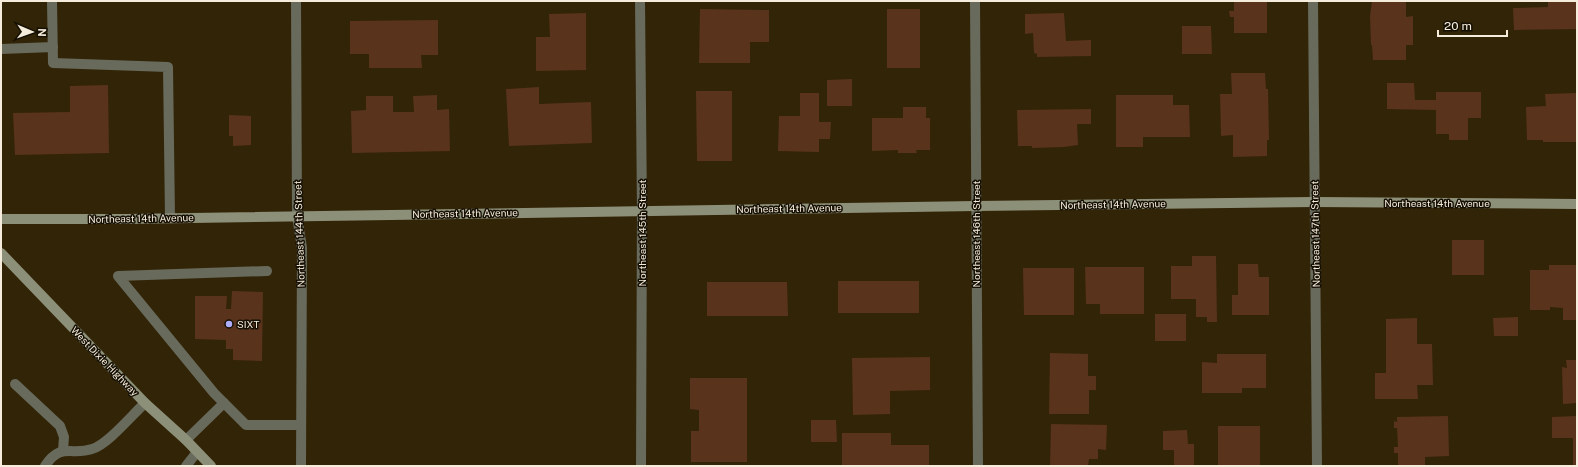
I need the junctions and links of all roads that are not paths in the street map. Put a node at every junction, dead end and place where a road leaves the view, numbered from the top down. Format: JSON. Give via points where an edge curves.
{"nodes":[{"id":1,"x":52,"y":1,"type":"edge"},
{"id":2,"x":296,"y":1,"type":"edge"},
{"id":3,"x":640,"y":1,"type":"edge"},
{"id":4,"x":975,"y":1,"type":"edge"},
{"id":5,"x":1313,"y":1,"type":"edge"},
{"id":6,"x":53,"y":47,"type":"junction"},
{"id":7,"x":1,"y":49,"type":"edge"},
{"id":8,"x":1314,"y":202,"type":"junction"},
{"id":9,"x":1577,"y":204,"type":"edge"},
{"id":10,"x":976,"y":206,"type":"junction"},
{"id":11,"x":642,"y":211,"type":"junction"},
{"id":12,"x":297,"y":216,"type":"junction"},
{"id":13,"x":170,"y":218,"type":"junction"},
{"id":14,"x":1,"y":219,"type":"edge"},
{"id":15,"x":1,"y":253,"type":"edge"},
{"id":16,"x":267,"y":271,"type":"dead end"},
{"id":17,"x":15,"y":384,"type":"dead end"},
{"id":18,"x":145,"y":403,"type":"junction"},
{"id":19,"x":224,"y":403,"type":"junction"},
{"id":20,"x":300,"y":425,"type":"junction"},
{"id":21,"x":186,"y":440,"type":"junction"},
{"id":22,"x":63,"y":451,"type":"junction"},
{"id":23,"x":197,"y":452,"type":"junction"},
{"id":24,"x":45,"y":466,"type":"edge"},
{"id":25,"x":186,"y":466,"type":"edge"},
{"id":26,"x":211,"y":466,"type":"edge"},
{"id":27,"x":301,"y":466,"type":"edge"},
{"id":28,"x":641,"y":466,"type":"edge"},
{"id":29,"x":978,"y":466,"type":"edge"},
{"id":30,"x":1317,"y":466,"type":"edge"}],
"edges":[{"from":1,"to":6,"type":"street"},
{"from":2,"to":12,"type":"street","name":"Northeast 144th Street"},
{"from":3,"to":11,"type":"street","name":"Northeast 145th Street"},
{"from":4,"to":10,"type":"street","name":"Northeast 146th Street"},
{"from":5,"to":8,"type":"street","name":"Northeast 147th Street"},
{"from":6,"to":7,"type":"street"},
{"from":6,"to":13,"type":"street","via":[[53,63],[168,67]]},
{"from":8,"to":9,"type":"street","name":"Northeast 14th Avenue"},
{"from":8,"to":10,"type":"street","name":"Northeast 14th Avenue"},
{"from":8,"to":30,"type":"street","name":"Northeast 147th Street"},
{"from":10,"to":11,"type":"street","name":"Northeast 14th Avenue"},
{"from":10,"to":29,"type":"street","name":"Northeast 146th Street"},
{"from":11,"to":12,"type":"street","name":"Northeast 14th Avenue"},
{"from":11,"to":28,"type":"street","name":"Northeast 145th Street"},
{"from":12,"to":13,"type":"street","name":"Northeast 14th Avenue"},
{"from":12,"to":20,"type":"street","name":"Northeast 144th Street","via":[[302,248]]},
{"from":13,"to":14,"type":"street","name":"Northeast 14th Avenue"},
{"from":15,"to":18,"type":"street","name":"West Dixie Highway"},
{"from":16,"to":19,"type":"street","via":[[118,276]]},
{"from":17,"to":22,"type":"street","via":[[60,426],[64,437]]},
{"from":18,"to":21,"type":"street","name":"West Dixie Highway"},
{"from":18,"to":22,"type":"street","via":[[100,447]]},
{"from":19,"to":20,"type":"street","via":[[246,425]]},
{"from":19,"to":21,"type":"street"},
{"from":20,"to":27,"type":"street","name":"Northeast 144th Street"},
{"from":21,"to":23,"type":"street","name":"West Dixie Highway"},
{"from":22,"to":24,"type":"street","via":[[52,456]]},
{"from":23,"to":25,"type":"street"},
{"from":23,"to":26,"type":"street","name":"West Dixie Highway"}]}
